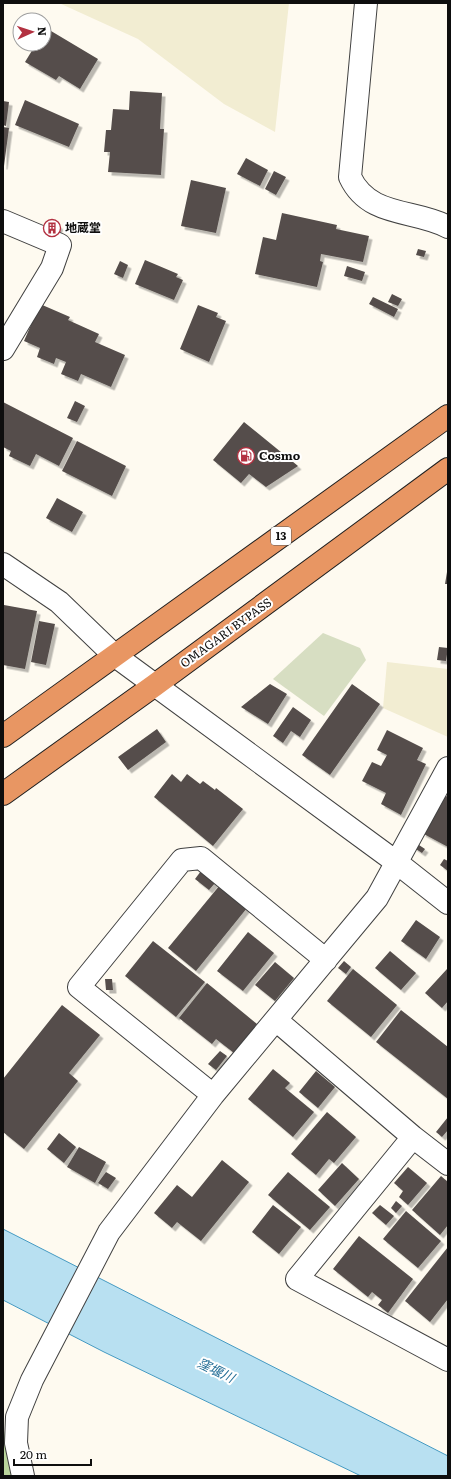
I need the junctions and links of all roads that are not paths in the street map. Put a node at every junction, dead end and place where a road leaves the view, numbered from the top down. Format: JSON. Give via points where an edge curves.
{"nodes":[{"id":1,"x":366,"y":3,"type":"edge"},
{"id":2,"x":3,"y":222,"type":"edge"},
{"id":3,"x":448,"y":227,"type":"edge"},
{"id":4,"x":3,"y":349,"type":"edge"},
{"id":5,"x":448,"y":416,"type":"edge"},
{"id":6,"x":448,"y":469,"type":"edge"},
{"id":7,"x":3,"y":564,"type":"edge"},
{"id":8,"x":114,"y":655,"type":"junction"},
{"id":9,"x":155,"y":685,"type":"junction"},
{"id":10,"x":3,"y":736,"type":"edge"},
{"id":11,"x":448,"y":768,"type":"edge"},
{"id":12,"x":3,"y":794,"type":"edge"},
{"id":13,"x":396,"y":862,"type":"junction"},
{"id":14,"x":448,"y":903,"type":"edge"},
{"id":15,"x":326,"y":960,"type":"junction"},
{"id":16,"x":276,"y":1020,"type":"junction"},
{"id":17,"x":214,"y":1096,"type":"junction"},
{"id":18,"x":414,"y":1136,"type":"junction"},
{"id":19,"x":448,"y":1164,"type":"edge"},
{"id":20,"x":448,"y":1360,"type":"edge"},
{"id":21,"x":23,"y":1476,"type":"edge"}],
"edges":[{"from":1,"to":3,"type":"street","via":[[350,177],[356,190],[374,203],[400,214]]},
{"from":2,"to":4,"type":"street","via":[[60,245],[52,268]]},
{"from":5,"to":8,"type":"highway","number":"13"},
{"from":6,"to":9,"type":"highway","name":"OMAGARI BYPASS"},
{"from":7,"to":8,"type":"street","via":[[59,602]]},
{"from":8,"to":9,"type":"street"},
{"from":8,"to":10,"type":"highway","number":"13"},
{"from":9,"to":12,"type":"highway","name":"OMAGARI BYPASS"},
{"from":9,"to":13,"type":"street"},
{"from":11,"to":13,"type":"street"},
{"from":13,"to":14,"type":"street"},
{"from":13,"to":15,"type":"street","via":[[377,898]]},
{"from":15,"to":16,"type":"street"},
{"from":15,"to":17,"type":"street","via":[[201,858],[182,860],[80,987]]},
{"from":16,"to":17,"type":"street"},
{"from":16,"to":18,"type":"street"},
{"from":17,"to":21,"type":"street","via":[[109,1232],[32,1380],[18,1417],[16,1443]]},
{"from":18,"to":19,"type":"street"},
{"from":18,"to":20,"type":"street","via":[[297,1279]]}]}
